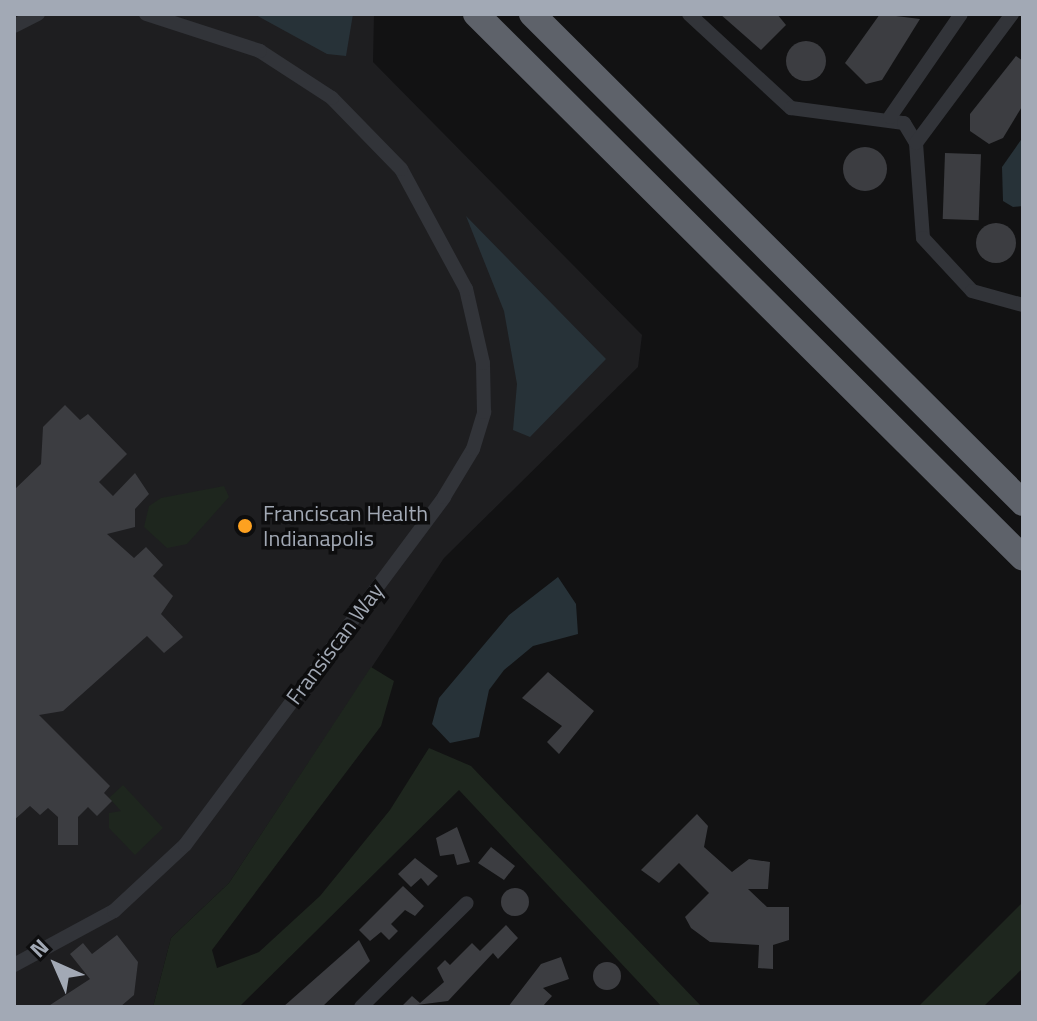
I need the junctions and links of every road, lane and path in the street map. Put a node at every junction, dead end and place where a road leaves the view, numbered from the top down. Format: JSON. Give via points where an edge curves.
{"nodes":[{"id":1,"x":38,"y":14,"type":"edge"},
{"id":2,"x":146,"y":14,"type":"edge"},
{"id":3,"x":476,"y":14,"type":"edge"},
{"id":4,"x":532,"y":14,"type":"edge"},
{"id":5,"x":689,"y":14,"type":"edge"},
{"id":6,"x":961,"y":14,"type":"edge"},
{"id":7,"x":1012,"y":14,"type":"edge"},
{"id":8,"x":14,"y":26,"type":"edge"},
{"id":9,"x":890,"y":117,"type":"junction"},
{"id":10,"x":916,"y":143,"type":"junction"},
{"id":11,"x":1023,"y":305,"type":"edge"},
{"id":12,"x":1023,"y":503,"type":"edge"},
{"id":13,"x":1023,"y":558,"type":"edge"},
{"id":14,"x":467,"y":903,"type":"dead end"},
{"id":15,"x":14,"y":965,"type":"edge"},
{"id":16,"x":361,"y":1007,"type":"edge"}],
"edges":[{"from":1,"to":8,"type":"street"},
{"from":2,"to":15,"type":"street","name":"Fransiscan Way","via":[[260,51],[332,98],[401,169],[466,289],[483,363],[484,412],[473,449],[444,497],[185,845],[114,911]]},
{"from":3,"to":13,"type":"highway"},
{"from":4,"to":12,"type":"highway"},
{"from":5,"to":9,"type":"street","via":[[791,108]]},
{"from":6,"to":9,"type":"street"},
{"from":7,"to":10,"type":"street"},
{"from":9,"to":10,"type":"street"},
{"from":10,"to":11,"type":"street","via":[[923,238],[972,291]]},
{"from":14,"to":16,"type":"street"}]}
